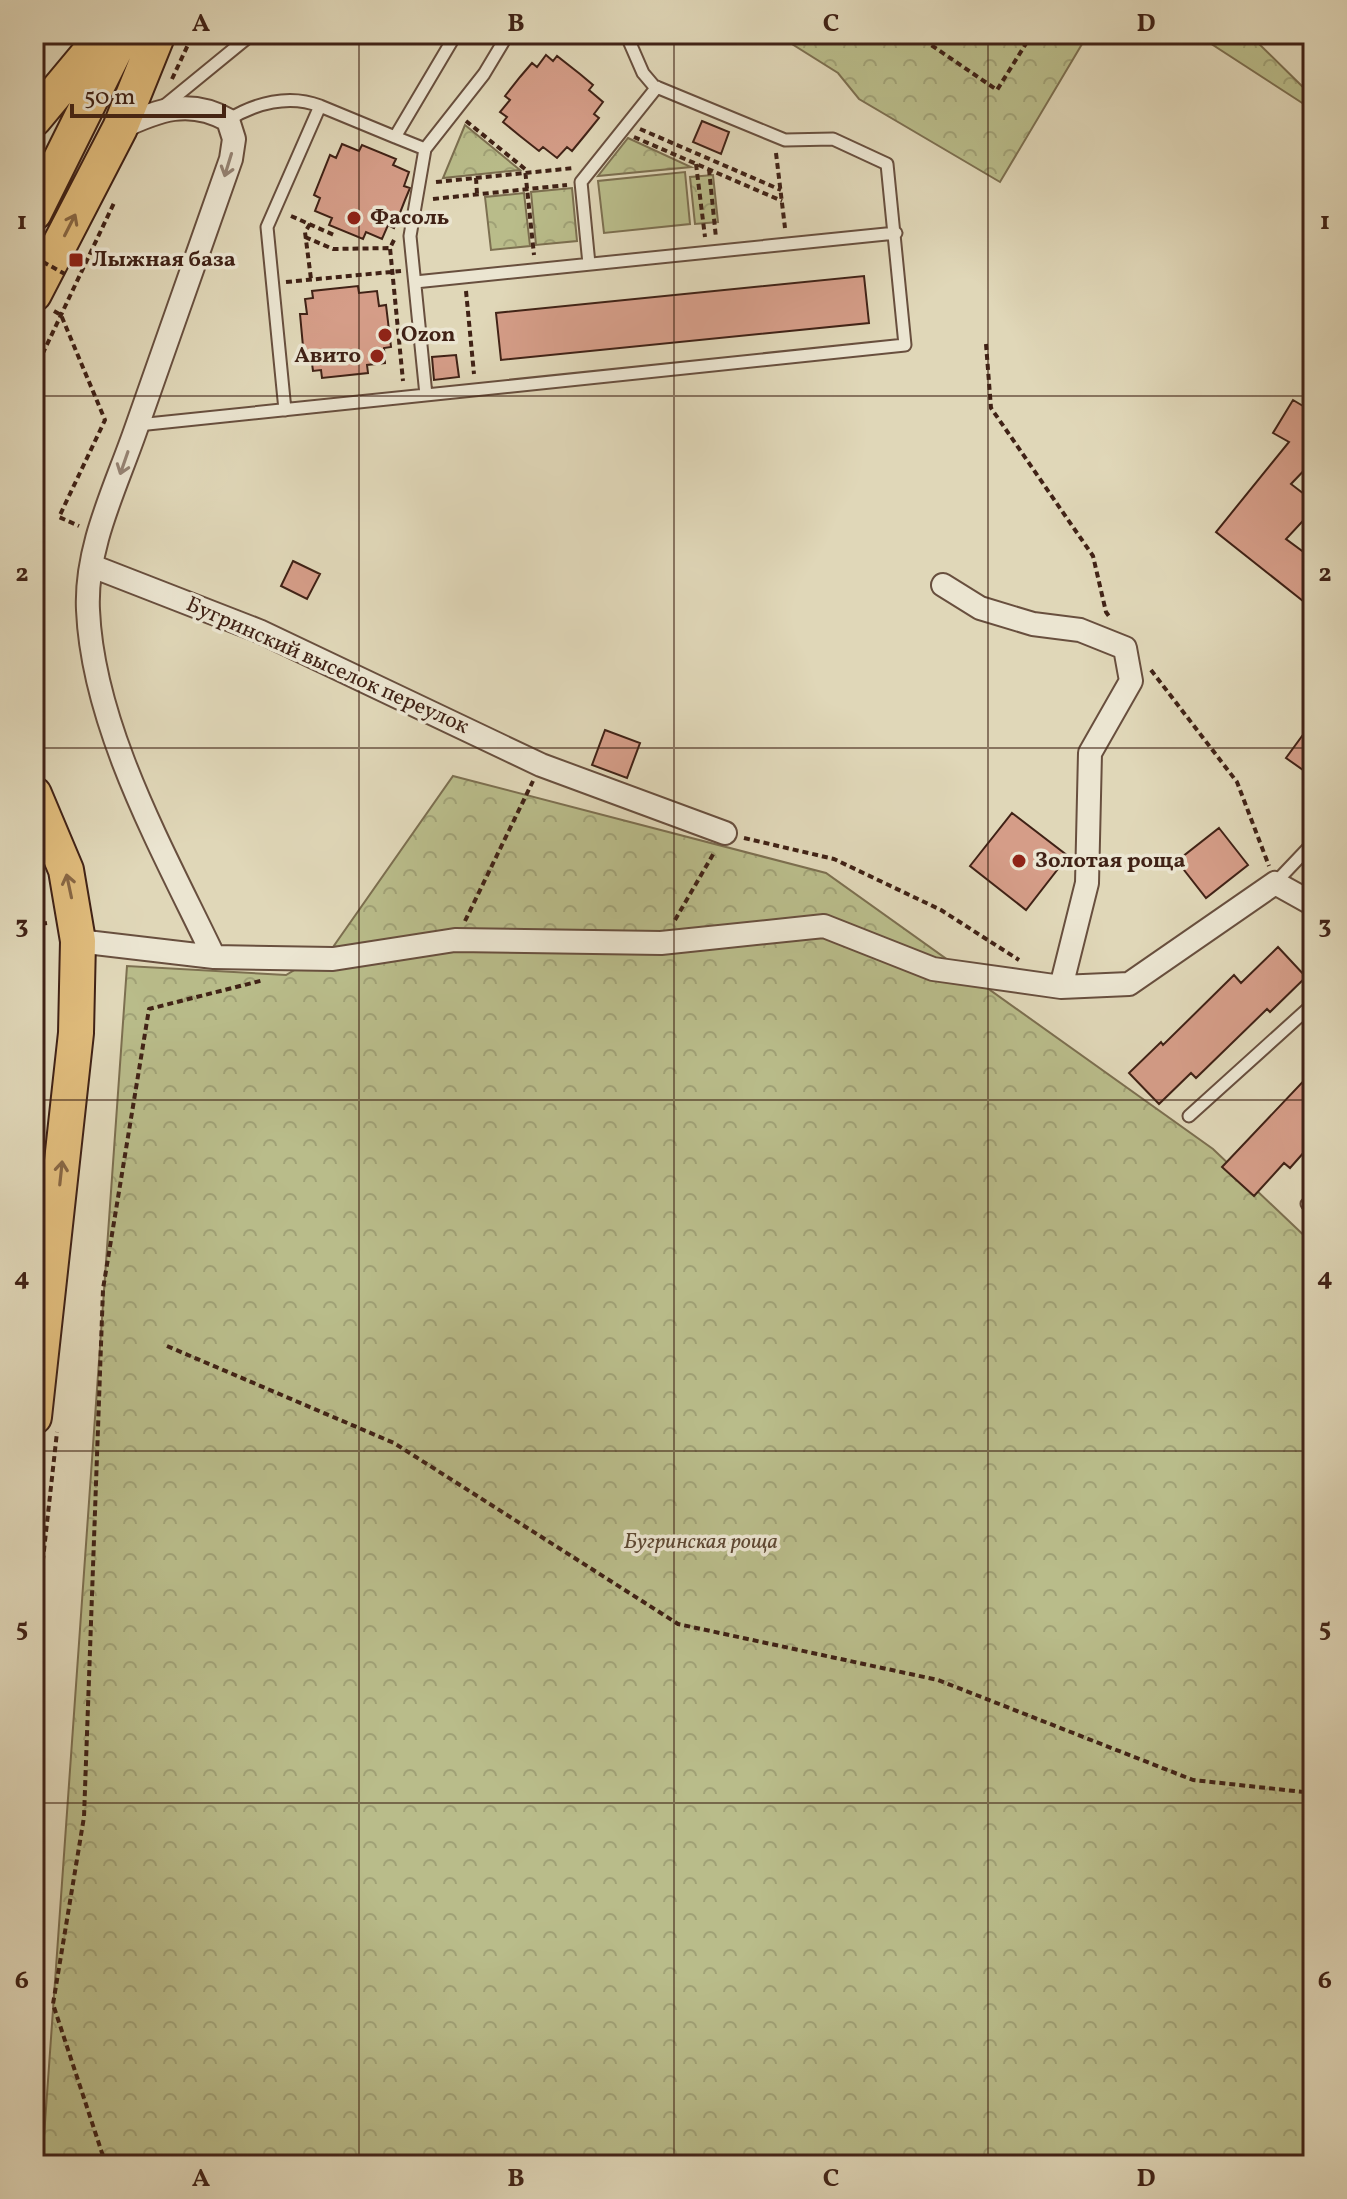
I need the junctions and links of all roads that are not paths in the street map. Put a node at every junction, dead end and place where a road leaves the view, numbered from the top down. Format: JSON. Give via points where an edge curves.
{"nodes":[{"id":1,"x":105,"y":34,"type":"edge"},
{"id":2,"x":123,"y":34,"type":"edge"},
{"id":3,"x":158,"y":34,"type":"edge"},
{"id":4,"x":252,"y":34,"type":"edge"},
{"id":5,"x":456,"y":34,"type":"edge"},
{"id":6,"x":508,"y":34,"type":"edge"},
{"id":7,"x":626,"y":34,"type":"edge"},
{"id":8,"x":657,"y":87,"type":"junction"},
{"id":9,"x":320,"y":106,"type":"junction"},
{"id":10,"x":157,"y":111,"type":"junction"},
{"id":11,"x":34,"y":119,"type":"edge"},
{"id":12,"x":228,"y":120,"type":"junction"},
{"id":13,"x":120,"y":128,"type":"junction"},
{"id":14,"x":395,"y":137,"type":"junction"},
{"id":15,"x":425,"y":149,"type":"junction"},
{"id":16,"x":34,"y":213,"type":"edge"},
{"id":17,"x":896,"y":233,"type":"junction"},
{"id":18,"x":589,"y":264,"type":"junction"},
{"id":19,"x":414,"y":276,"type":"junction"},
{"id":20,"x":40,"y":300,"type":"edge"},
{"id":21,"x":426,"y":395,"type":"junction"},
{"id":22,"x":285,"y":410,"type":"junction"},
{"id":23,"x":138,"y":425,"type":"junction"},
{"id":24,"x":92,"y":566,"type":"junction"},
{"id":25,"x":943,"y":585,"type":"dead end"},
{"id":26,"x":34,"y":794,"type":"edge"},
{"id":27,"x":725,"y":833,"type":"road end"},
{"id":28,"x":1313,"y":843,"type":"edge"},
{"id":29,"x":1275,"y":883,"type":"junction"},
{"id":30,"x":1313,"y":904,"type":"edge"},
{"id":31,"x":78,"y":941,"type":"junction"},
{"id":32,"x":214,"y":957,"type":"junction"},
{"id":33,"x":1061,"y":987,"type":"junction"},
{"id":34,"x":1313,"y":1004,"type":"edge"},
{"id":35,"x":1189,"y":1116,"type":"dead end"},
{"id":36,"x":34,"y":1417,"type":"edge"}],
"edges":[{"from":1,"to":11,"type":"main road"},
{"from":2,"to":16,"type":"main road"},
{"from":3,"to":13,"type":"main road"},
{"from":4,"to":10,"type":"lane"},
{"from":5,"to":14,"type":"lane"},
{"from":6,"to":15,"type":"lane"},
{"from":7,"to":8,"type":"lane","via":[[647,81]]},
{"from":8,"to":17,"type":"lane","via":[[774,135],[798,142],[833,139],[883,161],[890,170]]},
{"from":8,"to":18,"type":"lane","via":[[581,184]]},
{"from":9,"to":12,"type":"lane","via":[[302,99],[255,105]]},
{"from":9,"to":14,"type":"lane"},
{"from":9,"to":22,"type":"lane","via":[[267,227]]},
{"from":10,"to":12,"type":"street","via":[[200,107]]},
{"from":10,"to":13,"type":"street"},
{"from":12,"to":23,"type":"street","one_way":true,"via":[[234,139],[231,159]]},
{"from":20,"to":13,"type":"main road","one_way":true},
{"from":14,"to":15,"type":"lane"},
{"from":15,"to":19,"type":"lane","via":[[410,236]]},
{"from":17,"to":18,"type":"lane"},
{"from":17,"to":21,"type":"lane","via":[[907,339],[900,348]]},
{"from":18,"to":19,"type":"lane","via":[[465,277]]},
{"from":19,"to":21,"type":"lane"},
{"from":21,"to":22,"type":"lane"},
{"from":22,"to":23,"type":"lane"},
{"from":23,"to":24,"type":"street","one_way":true,"via":[[98,534]]},
{"from":24,"to":27,"type":"street","name":"Бугринский выселок переулок","via":[[259,631],[541,765]]},
{"from":24,"to":32,"type":"street","via":[[92,652],[109,717],[136,789]]},
{"from":25,"to":33,"type":"street","via":[[980,608],[1033,624],[1080,630],[1125,648],[1131,681],[1090,753],[1087,883]]},
{"from":31,"to":26,"type":"main road","one_way":true,"via":[[66,870]]},
{"from":28,"to":29,"type":"lane"},
{"from":29,"to":30,"type":"street"},
{"from":29,"to":33,"type":"street","via":[[1129,984]]},
{"from":31,"to":32,"type":"street"},
{"from":36,"to":31,"type":"main road","one_way":true,"via":[[76,1033]]},
{"from":32,"to":33,"type":"street","via":[[333,959],[455,940],[661,943],[824,926],[933,969]]},
{"from":34,"to":35,"type":"lane"}]}
